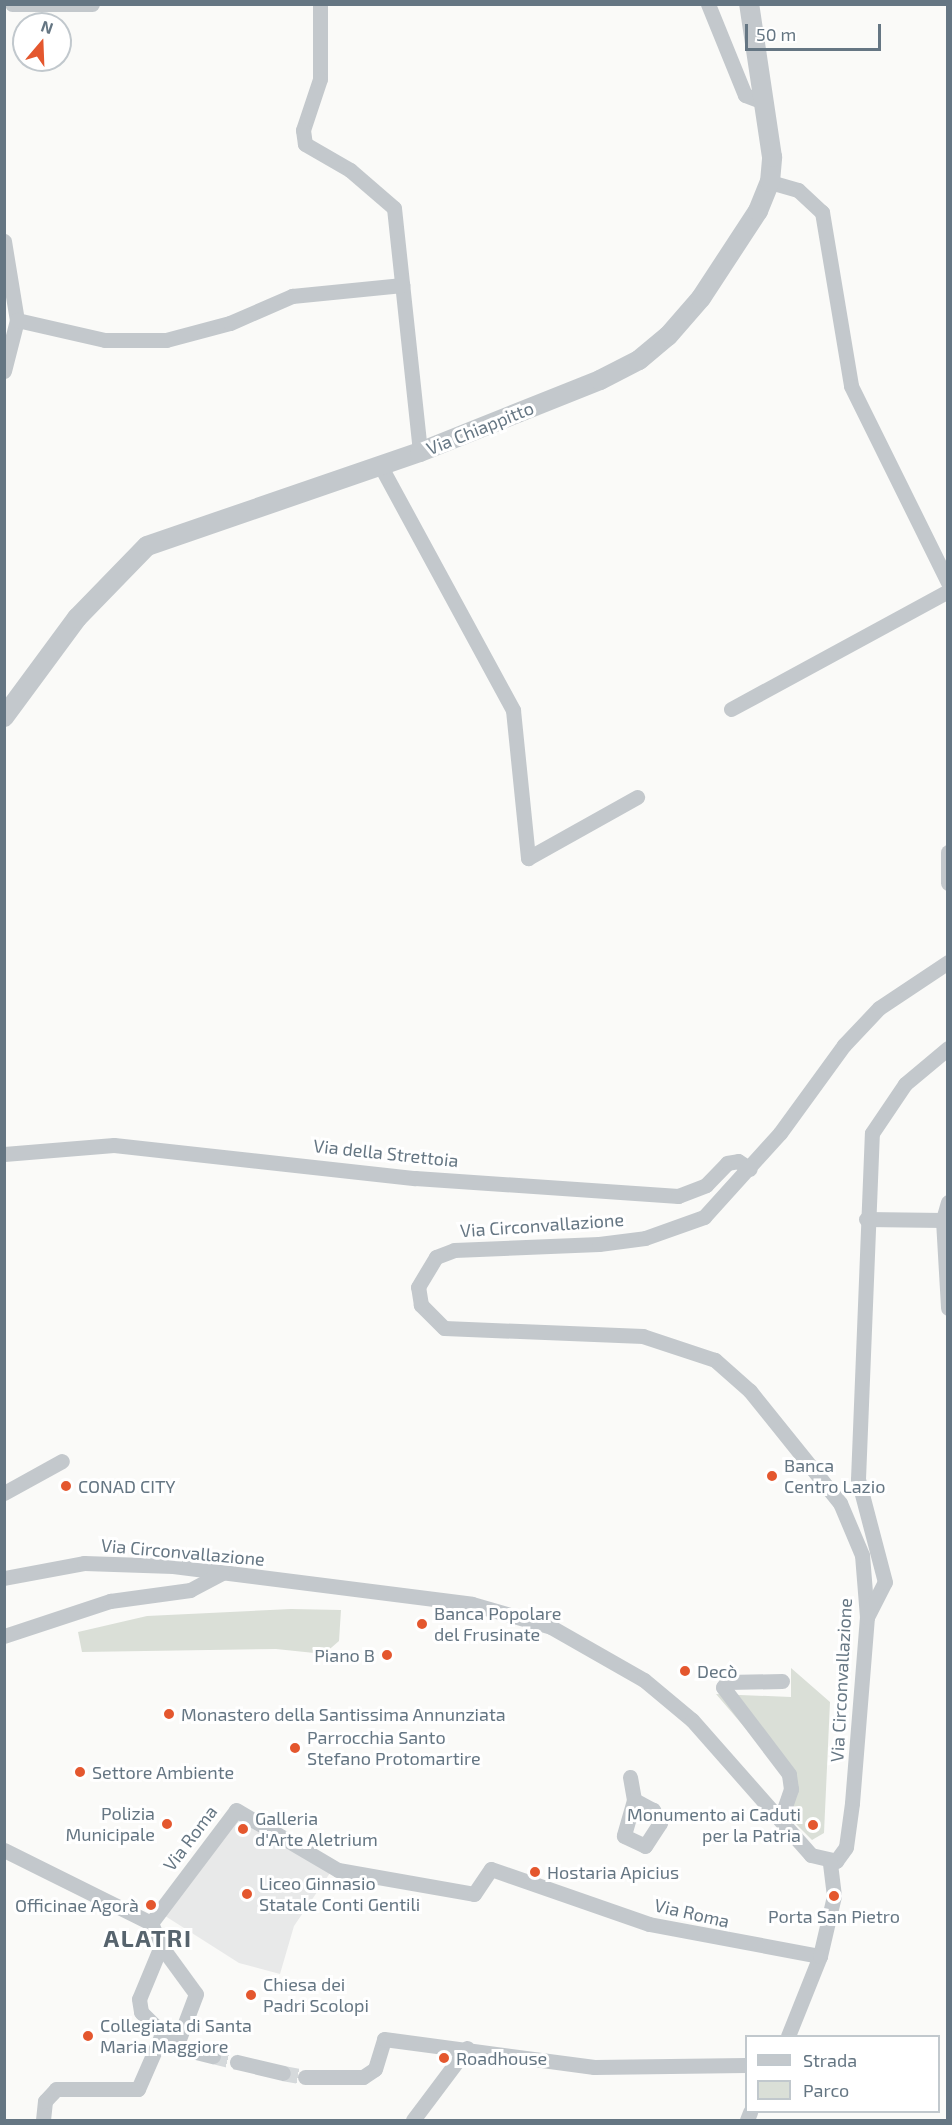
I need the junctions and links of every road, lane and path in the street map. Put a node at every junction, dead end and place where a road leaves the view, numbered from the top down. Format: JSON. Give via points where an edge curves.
{"nodes":[{"id":1,"x":12,"y":4,"type":"edge"},
{"id":2,"x":92,"y":4,"type":"edge"},
{"id":3,"x":320,"y":4,"type":"edge"},
{"id":4,"x":708,"y":4,"type":"edge"},
{"id":5,"x":749,"y":4,"type":"edge"},
{"id":6,"x":763,"y":102,"type":"junction"},
{"id":7,"x":770,"y":182,"type":"junction"},
{"id":8,"x":4,"y":241,"type":"edge"},
{"id":9,"x":402,"y":285,"type":"junction"},
{"id":10,"x":17,"y":320,"type":"junction"},
{"id":11,"x":4,"y":370,"type":"edge"},
{"id":12,"x":420,"y":452,"type":"junction"},
{"id":13,"x":380,"y":465,"type":"junction"},
{"id":14,"x":948,"y":582,"type":"edge"},
{"id":15,"x":948,"y":591,"type":"edge"},
{"id":16,"x":730,"y":709,"type":"dead end"},
{"id":17,"x":4,"y":717,"type":"edge"},
{"id":18,"x":637,"y":797,"type":"dead end"},
{"id":19,"x":948,"y":852,"type":"edge"},
{"id":20,"x":948,"y":883,"type":"edge"},
{"id":21,"x":948,"y":962,"type":"edge"},
{"id":22,"x":948,"y":1048,"type":"edge"},
{"id":23,"x":4,"y":1154,"type":"edge"},
{"id":24,"x":750,"y":1169,"type":"junction"},
{"id":25,"x":948,"y":1202,"type":"edge"},
{"id":26,"x":866,"y":1219,"type":"junction"},
{"id":27,"x":943,"y":1220,"type":"junction"},
{"id":28,"x":948,"y":1308,"type":"edge"},
{"id":29,"x":62,"y":1461,"type":"dead end"},
{"id":30,"x":4,"y":1493,"type":"edge"},
{"id":31,"x":177,"y":1567,"type":"junction"},
{"id":32,"x":222,"y":1573,"type":"junction"},
{"id":33,"x":4,"y":1578,"type":"edge"},
{"id":34,"x":176,"y":1592,"type":"junction"},
{"id":35,"x":867,"y":1617,"type":"junction"},
{"id":36,"x":4,"y":1636,"type":"edge"},
{"id":37,"x":782,"y":1681,"type":"dead end"},
{"id":38,"x":630,"y":1777,"type":"dead end"},
{"id":39,"x":634,"y":1800,"type":"dead end"},
{"id":40,"x":781,"y":1818,"type":"junction"},
{"id":41,"x":4,"y":1850,"type":"edge"},
{"id":42,"x":830,"y":1863,"type":"junction"},
{"id":43,"x":151,"y":1923,"type":"junction"},
{"id":44,"x":161,"y":1946,"type":"junction"},
{"id":45,"x":820,"y":1956,"type":"junction"},
{"id":46,"x":162,"y":2034,"type":"junction"},
{"id":47,"x":789,"y":2035,"type":"edge"},
{"id":48,"x":176,"y":2048,"type":"junction"},
{"id":49,"x":467,"y":2048,"type":"junction"},
{"id":50,"x":213,"y":2056,"type":"tunnel mouth"},
{"id":51,"x":237,"y":2062,"type":"tunnel mouth"},
{"id":52,"x":745,"y":2065,"type":"edge"},
{"id":53,"x":279,"y":2072,"type":"tunnel mouth"},
{"id":54,"x":305,"y":2077,"type":"tunnel mouth"},
{"id":55,"x":44,"y":2121,"type":"edge"},
{"id":56,"x":413,"y":2121,"type":"edge"}],
"edges":[{"from":1,"to":2,"type":"street"},
{"from":3,"to":9,"type":"street","via":[[320,79],[303,130],[305,144],[350,170],[394,208]]},
{"from":4,"to":6,"type":"street","via":[[745,95]]},
{"from":5,"to":6,"type":"street","name":"Via Chiappitto"},
{"from":6,"to":7,"type":"street","name":"Via Chiappitto","via":[[772,157]]},
{"from":7,"to":12,"type":"street","name":"Via Chiappitto","via":[[758,211],[701,298],[639,360]]},
{"from":7,"to":14,"type":"street","via":[[798,190],[822,212],[851,386]]},
{"from":8,"to":10,"type":"street"},
{"from":9,"to":10,"type":"street","via":[[292,296],[231,323],[166,340],[105,340]]},
{"from":9,"to":12,"type":"street"},
{"from":10,"to":11,"type":"street"},
{"from":12,"to":13,"type":"street","name":"Via Chiappitto"},
{"from":13,"to":17,"type":"street","name":"Via Chiappitto","via":[[147,546],[77,618]]},
{"from":13,"to":18,"type":"street","via":[[513,710],[528,858]]},
{"from":15,"to":16,"type":"street"},
{"from":19,"to":20,"type":"street"},
{"from":21,"to":24,"type":"street","name":"Via Circonvallazione","via":[[879,1008]]},
{"from":22,"to":26,"type":"street","via":[[905,1084],[877,1123]]},
{"from":23,"to":24,"type":"street","name":"Via della Strettoia","via":[[114,1145],[415,1178],[678,1196],[706,1185],[727,1162],[738,1161]]},
{"from":24,"to":35,"type":"street","name":"Via Circonvallazione","via":[[704,1217],[645,1238],[454,1250],[436,1257],[418,1287],[421,1305],[444,1328],[466,1333],[643,1336],[715,1360],[750,1391],[840,1503],[862,1555]]},
{"from":25,"to":27,"type":"street"},
{"from":26,"to":27,"type":"street"},
{"from":26,"to":35,"type":"street","via":[[858,1479],[885,1582]]},
{"from":27,"to":28,"type":"street"},
{"from":29,"to":30,"type":"street"},
{"from":31,"to":32,"type":"street","name":"Via Circonvallazione"},
{"from":31,"to":33,"type":"street","name":"Via Circonvallazione","via":[[84,1563]]},
{"from":31,"to":34,"type":"street","via":[[184,1581]]},
{"from":32,"to":34,"type":"street"},
{"from":32,"to":40,"type":"street","name":"Via Circonvallazione","via":[[472,1604],[579,1639],[644,1680],[692,1720]]},
{"from":34,"to":36,"type":"street","via":[[57,1615]]},
{"from":35,"to":42,"type":"street","name":"Via Circonvallazione","via":[[846,1847]]},
{"from":37,"to":40,"type":"street","via":[[727,1682],[723,1688],[789,1774],[791,1789]]},
{"from":38,"to":39,"type":"street"},
{"from":40,"to":42,"type":"street","name":"Via Circonvallazione","via":[[811,1855]]},
{"from":41,"to":43,"type":"street"},
{"from":42,"to":45,"type":"street","via":[[834,1896]]},
{"from":43,"to":44,"type":"street"},
{"from":43,"to":45,"type":"street","name":"Via Roma","via":[[236,1810],[338,1870],[474,1894],[491,1869],[650,1924]]},
{"from":44,"to":46,"type":"street","via":[[138,2007]]},
{"from":44,"to":48,"type":"street","via":[[196,1994]]},
{"from":45,"to":47,"type":"street"},
{"from":46,"to":48,"type":"street"},
{"from":46,"to":55,"type":"street","via":[[138,2089],[56,2089],[45,2101]]},
{"from":48,"to":50,"type":"street"},
{"from":49,"to":52,"type":"street","via":[[594,2067]]},
{"from":49,"to":54,"type":"street","via":[[384,2039],[375,2069],[363,2077]]},
{"from":49,"to":56,"type":"street","via":[[448,2079]]},
{"from":51,"to":53,"type":"street"}]}
